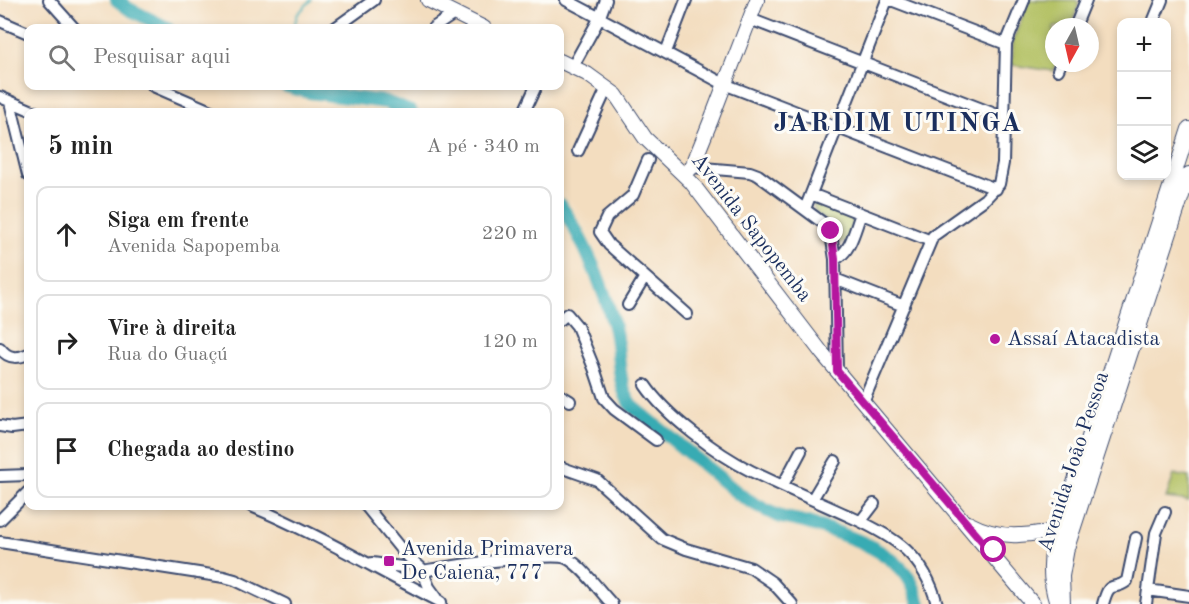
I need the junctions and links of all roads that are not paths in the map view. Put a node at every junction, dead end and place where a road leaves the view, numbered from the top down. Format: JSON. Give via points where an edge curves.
{"nodes":[{"id":1,"x":49,"y":0,"type":"edge"},
{"id":2,"x":374,"y":0,"type":"edge"},
{"id":3,"x":428,"y":0,"type":"edge"},
{"id":4,"x":566,"y":0,"type":"edge"},
{"id":5,"x":606,"y":0,"type":"edge"},
{"id":6,"x":686,"y":0,"type":"edge"},
{"id":7,"x":757,"y":0,"type":"edge"},
{"id":8,"x":889,"y":0,"type":"edge"},
{"id":9,"x":1024,"y":0,"type":"edge"},
{"id":10,"x":1086,"y":0,"type":"edge"},
{"id":11,"x":1162,"y":0,"type":"edge"},
{"id":12,"x":454,"y":14,"type":"junction"},
{"id":13,"x":1079,"y":18,"type":"edge"},
{"id":14,"x":1155,"y":18,"type":"edge"},
{"id":15,"x":599,"y":19,"type":"junction"},
{"id":16,"x":750,"y":19,"type":"junction"},
{"id":17,"x":0,"y":21,"type":"edge"},
{"id":18,"x":70,"y":24,"type":"edge"},
{"id":19,"x":341,"y":24,"type":"edge"},
{"id":20,"x":439,"y":24,"type":"edge"},
{"id":21,"x":475,"y":24,"type":"edge"},
{"id":22,"x":24,"y":31,"type":"edge"},
{"id":23,"x":1006,"y":44,"type":"junction"},
{"id":24,"x":666,"y":52,"type":"junction"},
{"id":25,"x":863,"y":62,"type":"junction"},
{"id":26,"x":566,"y":63,"type":"edge"},
{"id":27,"x":724,"y":84,"type":"junction"},
{"id":28,"x":607,"y":88,"type":"junction"},
{"id":29,"x":162,"y":90,"type":"edge"},
{"id":30,"x":534,"y":90,"type":"edge"},
{"id":31,"x":5,"y":100,"type":"edge"},
{"id":32,"x":25,"y":108,"type":"edge"},
{"id":33,"x":204,"y":108,"type":"edge"},
{"id":34,"x":526,"y":108,"type":"edge"},
{"id":35,"x":1005,"y":118,"type":"junction"},
{"id":36,"x":837,"y":128,"type":"junction"},
{"id":37,"x":1189,"y":129,"type":"edge"},
{"id":38,"x":578,"y":151,"type":"dead end"},
{"id":39,"x":648,"y":160,"type":"dead end"},
{"id":40,"x":24,"y":162,"type":"edge"},
{"id":41,"x":688,"y":171,"type":"junction"},
{"id":42,"x":1189,"y":174,"type":"edge"},
{"id":43,"x":996,"y":189,"type":"junction"},
{"id":44,"x":811,"y":194,"type":"junction"},
{"id":45,"x":805,"y":209,"type":"junction"},
{"id":46,"x":861,"y":214,"type":"junction"},
{"id":47,"x":931,"y":241,"type":"junction"},
{"id":48,"x":835,"y":259,"type":"junction"},
{"id":49,"x":645,"y":277,"type":"junction"},
{"id":50,"x":835,"y":279,"type":"junction"},
{"id":51,"x":628,"y":305,"type":"dead end"},
{"id":52,"x":904,"y":306,"type":"junction"},
{"id":53,"x":687,"y":314,"type":"dead end"},
{"id":54,"x":564,"y":318,"type":"edge"},
{"id":55,"x":0,"y":348,"type":"edge"},
{"id":56,"x":24,"y":355,"type":"edge"},
{"id":57,"x":837,"y":371,"type":"junction"},
{"id":58,"x":645,"y":385,"type":"dead end"},
{"id":59,"x":564,"y":397,"type":"edge"},
{"id":60,"x":570,"y":401,"type":"dead end"},
{"id":61,"x":863,"y":402,"type":"junction"},
{"id":62,"x":0,"y":426,"type":"edge"},
{"id":63,"x":24,"y":426,"type":"edge"},
{"id":64,"x":656,"y":440,"type":"dead end"},
{"id":65,"x":801,"y":451,"type":"dead end"},
{"id":66,"x":835,"y":461,"type":"dead end"},
{"id":67,"x":564,"y":468,"type":"edge"},
{"id":68,"x":24,"y":475,"type":"edge"},
{"id":69,"x":0,"y":476,"type":"edge"},
{"id":70,"x":783,"y":485,"type":"junction"},
{"id":71,"x":24,"y":496,"type":"edge"},
{"id":72,"x":815,"y":500,"type":"junction"},
{"id":73,"x":874,"y":504,"type":"dead end"},
{"id":74,"x":259,"y":510,"type":"edge"},
{"id":75,"x":369,"y":510,"type":"edge"},
{"id":76,"x":1165,"y":512,"type":"dead end"},
{"id":77,"x":1062,"y":518,"type":"junction"},
{"id":78,"x":0,"y":520,"type":"edge"},
{"id":79,"x":861,"y":521,"type":"junction"},
{"id":80,"x":966,"y":522,"type":"junction"},
{"id":81,"x":1040,"y":532,"type":"junction"},
{"id":82,"x":1057,"y":534,"type":"junction"},
{"id":83,"x":1011,"y":535,"type":"junction"},
{"id":84,"x":1136,"y":538,"type":"dead end"},
{"id":85,"x":0,"y":542,"type":"edge"},
{"id":86,"x":394,"y":542,"type":"junction"},
{"id":87,"x":1067,"y":548,"type":"junction"},
{"id":88,"x":993,"y":554,"type":"junction"},
{"id":89,"x":366,"y":562,"type":"junction"},
{"id":90,"x":403,"y":567,"type":"junction"},
{"id":91,"x":420,"y":570,"type":"junction"},
{"id":92,"x":407,"y":585,"type":"junction"},
{"id":93,"x":1148,"y":590,"type":"junction"},
{"id":94,"x":1189,"y":596,"type":"edge"},
{"id":95,"x":1058,"y":601,"type":"edge"},
{"id":96,"x":443,"y":603,"type":"edge"},
{"id":97,"x":285,"y":604,"type":"edge"},
{"id":98,"x":612,"y":604,"type":"edge"},
{"id":99,"x":792,"y":604,"type":"edge"},
{"id":100,"x":937,"y":604,"type":"edge"},
{"id":101,"x":1034,"y":604,"type":"edge"},
{"id":102,"x":1103,"y":604,"type":"edge"},
{"id":103,"x":1146,"y":604,"type":"edge"}],
"edges":[{"from":1,"to":18,"type":"street"},
{"from":2,"to":19,"type":"street"},
{"from":3,"to":12,"type":"main road"},
{"from":4,"to":15,"type":"street"},
{"from":5,"to":15,"type":"street"},
{"from":6,"to":24,"type":"street"},
{"from":7,"to":16,"type":"main road"},
{"from":8,"to":23,"type":"street"},
{"from":8,"to":25,"type":"street"},
{"from":9,"to":23,"type":"street"},
{"from":10,"to":13,"type":"street"},
{"from":11,"to":14,"type":"street"},
{"from":12,"to":20,"type":"street"},
{"from":12,"to":21,"type":"main road"},
{"from":15,"to":24,"type":"street"},
{"from":15,"to":26,"type":"street"},
{"from":16,"to":25,"type":"street"},
{"from":16,"to":27,"type":"main road"},
{"from":17,"to":22,"type":"street"},
{"from":23,"to":35,"type":"street"},
{"from":24,"to":27,"type":"street"},
{"from":25,"to":35,"type":"street"},
{"from":25,"to":36,"type":"street"},
{"from":26,"to":28,"type":"main road","name":"Avenida Sapopemba"},
{"from":27,"to":36,"type":"street"},
{"from":27,"to":41,"type":"main road"},
{"from":28,"to":38,"type":"street"},
{"from":28,"to":41,"type":"main road","name":"Avenida Sapopemba","via":[[622,102],[645,138]]},
{"from":29,"to":33,"type":"street"},
{"from":30,"to":34,"type":"street"},
{"from":31,"to":32,"type":"street"},
{"from":31,"to":40,"type":"street"},
{"from":35,"to":43,"type":"street","via":[[1003,170]]},
{"from":36,"to":43,"type":"street"},
{"from":36,"to":44,"type":"street"},
{"from":37,"to":77,"type":"main road","name":"Avenida João Pessoa"},
{"from":39,"to":49,"type":"street","via":[[633,195],[607,217],[600,230],[609,245]]},
{"from":41,"to":45,"type":"street","via":[[754,173]]},
{"from":41,"to":57,"type":"main road","name":"Avenida Sapopemba"},
{"from":42,"to":87,"type":"main road","name":"Avenida João Pessoa"},
{"from":43,"to":47,"type":"street","via":[[936,232]]},
{"from":44,"to":45,"type":"street"},
{"from":44,"to":46,"type":"street"},
{"from":45,"to":48,"type":"street","via":[[830,228]]},
{"from":46,"to":47,"type":"street"},
{"from":46,"to":48,"type":"street","via":[[846,250]]},
{"from":47,"to":52,"type":"street"},
{"from":48,"to":50,"type":"street"},
{"from":49,"to":51,"type":"street"},
{"from":49,"to":53,"type":"street"},
{"from":50,"to":52,"type":"street"},
{"from":50,"to":57,"type":"street"},
{"from":52,"to":61,"type":"street"},
{"from":54,"to":64,"type":"street","via":[[577,326],[608,404]]},
{"from":55,"to":56,"type":"street","via":[[15,358]]},
{"from":57,"to":61,"type":"main road","name":"Avenida Sapopemba"},
{"from":58,"to":70,"type":"street","via":[[704,441],[748,470]]},
{"from":59,"to":60,"type":"street"},
{"from":61,"to":80,"type":"main road","name":"Avenida Sapopemba"},
{"from":62,"to":63,"type":"street"},
{"from":65,"to":70,"type":"street"},
{"from":66,"to":72,"type":"street"},
{"from":67,"to":99,"type":"street","via":[[597,480],[662,539],[761,573]]},
{"from":68,"to":69,"type":"street"},
{"from":70,"to":72,"type":"street"},
{"from":71,"to":78,"type":"street"},
{"from":72,"to":79,"type":"street"},
{"from":73,"to":79,"type":"street"},
{"from":74,"to":89,"type":"street"},
{"from":75,"to":86,"type":"street"},
{"from":76,"to":93,"type":"street","via":[[1156,533]]},
{"from":77,"to":81,"type":"main road"},
{"from":77,"to":82,"type":"main road","name":"Avenida João Pessoa"},
{"from":79,"to":100,"type":"street","via":[[891,537],[916,561],[929,579]]},
{"from":80,"to":83,"type":"main road","name":"Avenida Sapopemba"},
{"from":80,"to":88,"type":"main road","name":"Avenida Sapopemba"},
{"from":81,"to":82,"type":"main road","name":"Avenida João Pessoa"},
{"from":81,"to":83,"type":"main road","name":"Avenida João Pessoa"},
{"from":82,"to":87,"type":"main road","via":[[1066,537]]},
{"from":82,"to":95,"type":"main road","name":"Avenida João Pessoa","via":[[1050,563]]},
{"from":83,"to":88,"type":"main road","via":[[999,542]]},
{"from":84,"to":102,"type":"street","via":[[1128,581],[1113,585]]},
{"from":85,"to":97,"type":"street","via":[[219,576]]},
{"from":86,"to":90,"type":"street"},
{"from":86,"to":91,"type":"street"},
{"from":87,"to":95,"type":"main road","name":"Avenida João Pessoa"},
{"from":88,"to":101,"type":"main road","name":"Avenida Sapopemba"},
{"from":89,"to":90,"type":"street"},
{"from":89,"to":92,"type":"street"},
{"from":90,"to":91,"type":"street","via":[[410,563]]},
{"from":90,"to":92,"type":"street","via":[[400,576]]},
{"from":91,"to":92,"type":"street","via":[[420,583]]},
{"from":91,"to":96,"type":"street"},
{"from":91,"to":98,"type":"street","via":[[562,556],[574,563]]},
{"from":92,"to":96,"type":"street"},
{"from":93,"to":94,"type":"street"},
{"from":93,"to":103,"type":"street"}]}
